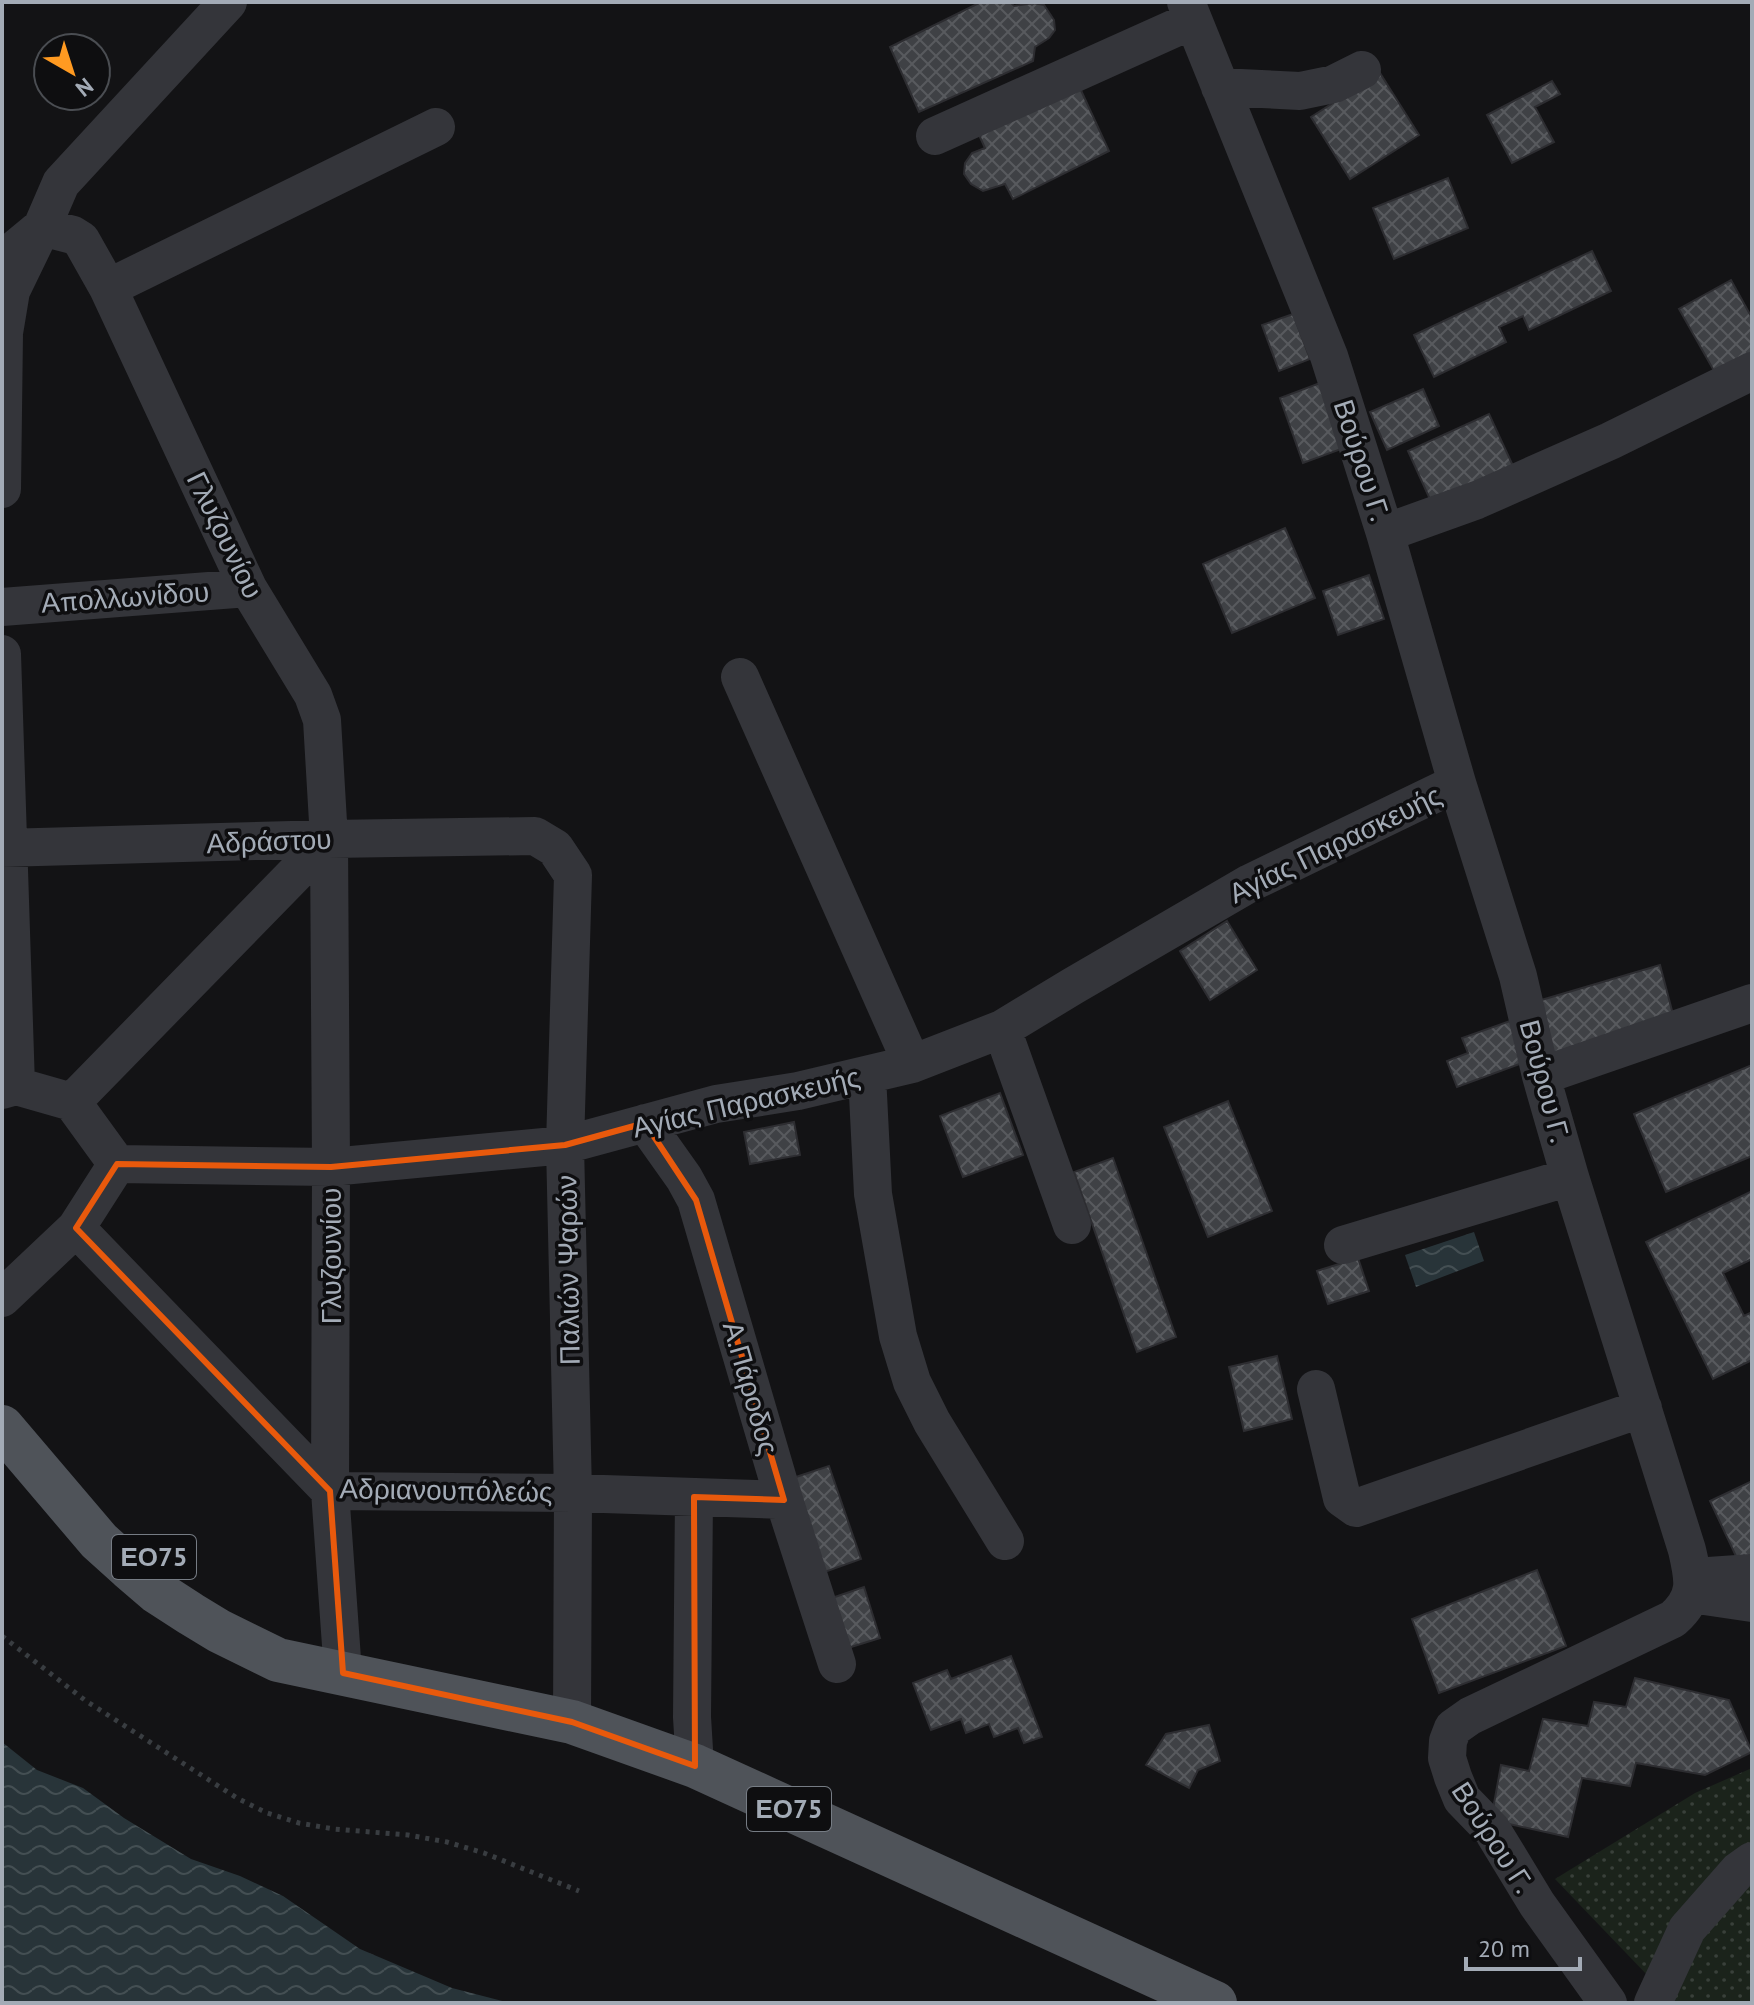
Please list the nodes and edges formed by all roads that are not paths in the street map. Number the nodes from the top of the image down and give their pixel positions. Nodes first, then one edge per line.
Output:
1 (228, 2) edge
2 (1190, 11) edge
3 (1362, 70) dead end
4 (1220, 87) junction
5 (436, 127) dead end
6 (935, 136) dead end
7 (42, 227) junction
8 (2, 260) edge
9 (108, 288) junction
10 (1752, 371) edge
11 (2, 489) edge
12 (1385, 533) junction
13 (248, 588) junction
14 (2, 607) edge
15 (2, 654) edge
16 (740, 677) dead end
17 (1457, 783) junction
18 (535, 836) joint
19 (329, 839) junction
20 (6, 848) edge
21 (1752, 1003) edge
22 (1002, 1029) junction
23 (912, 1064) junction
24 (867, 1075) junction
25 (1541, 1076) junction
26 (9, 1088) edge
27 (72, 1102) junction
28 (645, 1123) junction
29 (565, 1145) junction
30 (117, 1164) junction
31 (331, 1167) junction
32 (1570, 1177) junction
33 (1072, 1225) dead end
34 (76, 1228) junction
35 (1343, 1245) dead end
36 (2, 1298) edge
37 (1316, 1389) dead end
38 (2, 1393) edge
39 (1643, 1408) junction
40 (2, 1427) edge
41 (330, 1491) junction
42 (573, 1493) junction
43 (694, 1497) junction
44 (784, 1500) junction
45 (1005, 1541) dead end
46 (1752, 1573) edge
47 (1692, 1586) junction
48 (1752, 1603) edge
49 (837, 1664) dead end
50 (343, 1673) junction
51 (572, 1722) junction
52 (695, 1766) junction
53 (1752, 1861) edge
54 (1215, 2003) edge
55 (1608, 2003) edge
56 (1653, 2003) edge

1 - 7 street
2 - 4 street, Βούρου Γ.
2 - 6 street
3 - 4 street
4 - 12 street, Βούρου Γ.
5 - 9 street
7 - 8 street
7 - 9 street, Γλυζουνίου
7 - 11 street
9 - 13 street, Γλυζουνίου
10 - 12 street
12 - 17 street, Βούρου Γ.
13 - 14 street, Απολλωνίδου
13 - 19 street, Γλυζουνίου
15 - 20 street
16 - 23 street
17 - 22 street, Αγίας Παρασκευής
17 - 25 street, Βούρου Γ.
18 - 19 street, Αδράστου
18 - 29 street, Παλιών Ψαρών
19 - 20 street, Αδράστου
19 - 27 street
19 - 31 street, Γλυζουνίου
20 - 26 street
21 - 25 street
22 - 23 street, Αγίας Παρασκευής
22 - 33 street
23 - 24 street, Αγίας Παρασκευής
24 - 28 street, Αγίας Παρασκευής
24 - 45 street
25 - 32 street, Βούρου Γ.
26 - 27 street
27 - 30 street
28 - 29 street, Αγίας Παρασκευής
28 - 44 street, Α.Πάροδος
29 - 31 street, Αγίας Παρασκευής
29 - 42 street, Παλιών Ψαρών
30 - 31 street, Αγίας Παρασκευής
30 - 34 street
31 - 41 street, Γλυζουνίου
32 - 35 street
32 - 39 street, Βούρου Γ.
34 - 36 street
34 - 41 street, Αδριανουπόλεώς
37 - 39 street
38 - 50 main road, ΕΟ75
39 - 47 street, Βούρου Γ.
40 - 50 main road, ΕΟ75
41 - 42 street, Αδριανουπόλεώς
41 - 50 street, Γλυζουνίου
42 - 43 street, Αδριανουπόλεώς
42 - 51 street, Παλιών Ψαρών
43 - 44 street, Αδριανουπόλεώς
43 - 52 street
44 - 49 street, Α.Πάροδος
46 - 47 street
47 - 48 street
47 - 55 street, Βούρου Γ.
50 - 51 main road, ΕΟ75
51 - 52 main road, ΕΟ75
52 - 54 main road, ΕΟ75
53 - 56 street

